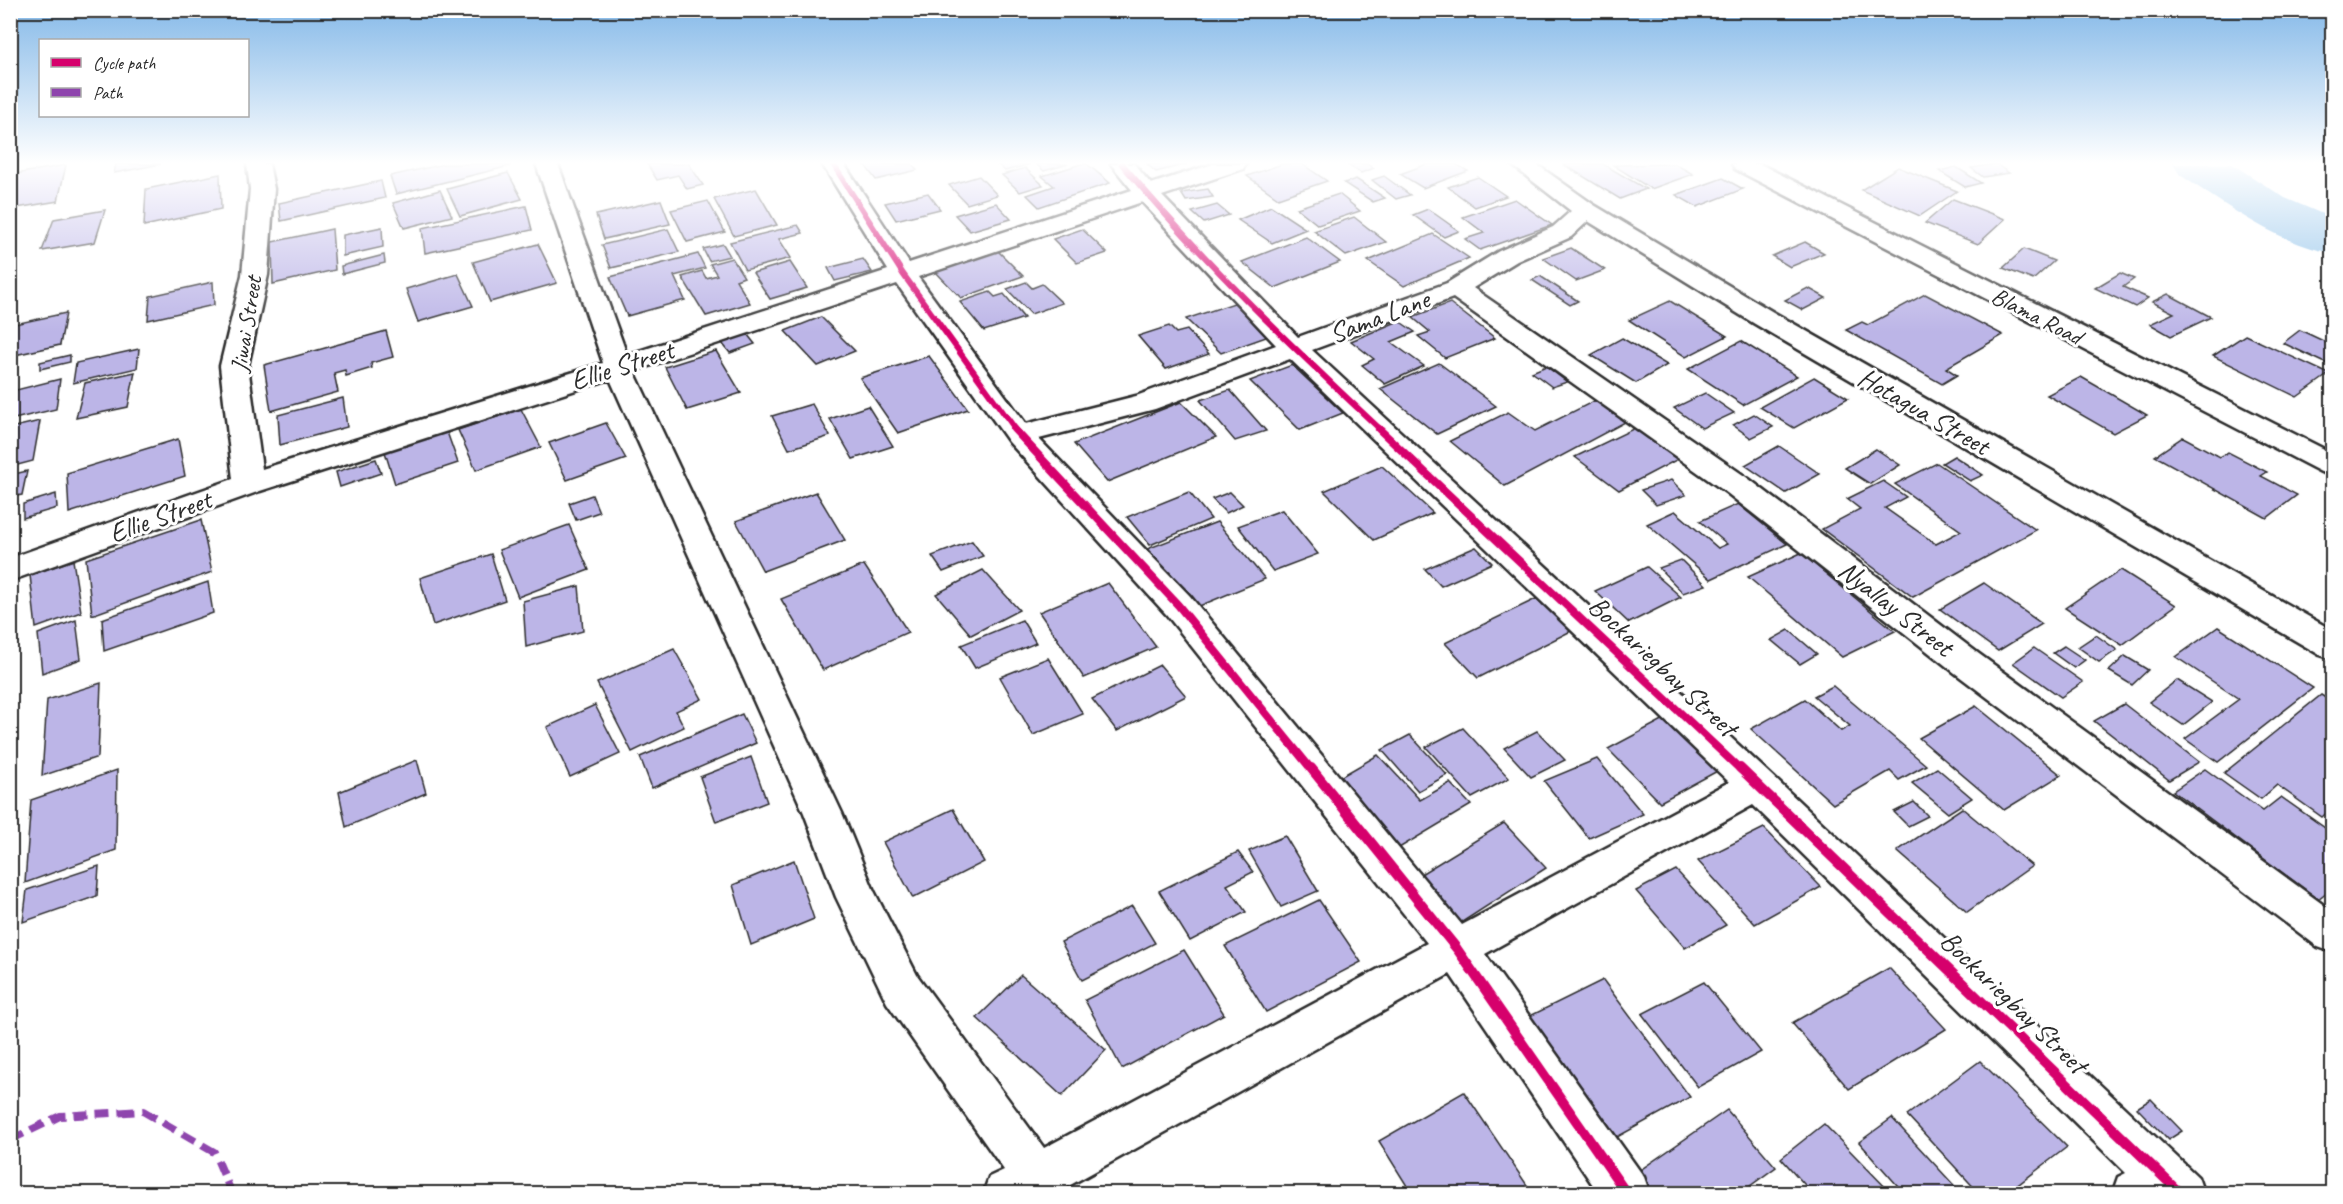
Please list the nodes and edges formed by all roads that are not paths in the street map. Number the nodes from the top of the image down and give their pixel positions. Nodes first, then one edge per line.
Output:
1 (259, 220) edge
2 (567, 220) edge
3 (869, 220) edge
4 (1064, 220) edge
5 (1172, 220) edge
6 (1575, 220) edge
7 (1603, 220) edge
8 (1853, 220) edge
9 (903, 274) junction
10 (1456, 288) junction
11 (1293, 347) junction
12 (618, 367) junction
13 (1019, 435) junction
14 (2332, 465) edge
15 (249, 484) junction
16 (10, 570) edge
17 (2332, 646) edge
18 (1757, 785) junction
19 (2332, 934) edge
20 (1457, 949) junction
21 (1021, 1185) edge
22 (2159, 1188) edge
23 (1627, 1194) edge

1 - 15 street, Jiwai Street
2 - 12 street
3 - 9 street
4 - 9 street, Ellie Street
5 - 11 street, Bockariegbay Street
6 - 10 street, Sama Lane
7 - 17 street, Hotagua Street
8 - 14 street, Blama Road
9 - 12 street, Ellie Street
9 - 13 street
10 - 11 street, Sama Lane
10 - 19 street, Nyallay Street
11 - 13 street, Sama Lane
11 - 18 street, Bockariegbay Street
12 - 15 street, Ellie Street
12 - 21 street
13 - 20 street
15 - 16 street, Ellie Street
18 - 20 street
18 - 22 street, Bockariegbay Street
20 - 21 street
20 - 23 street

